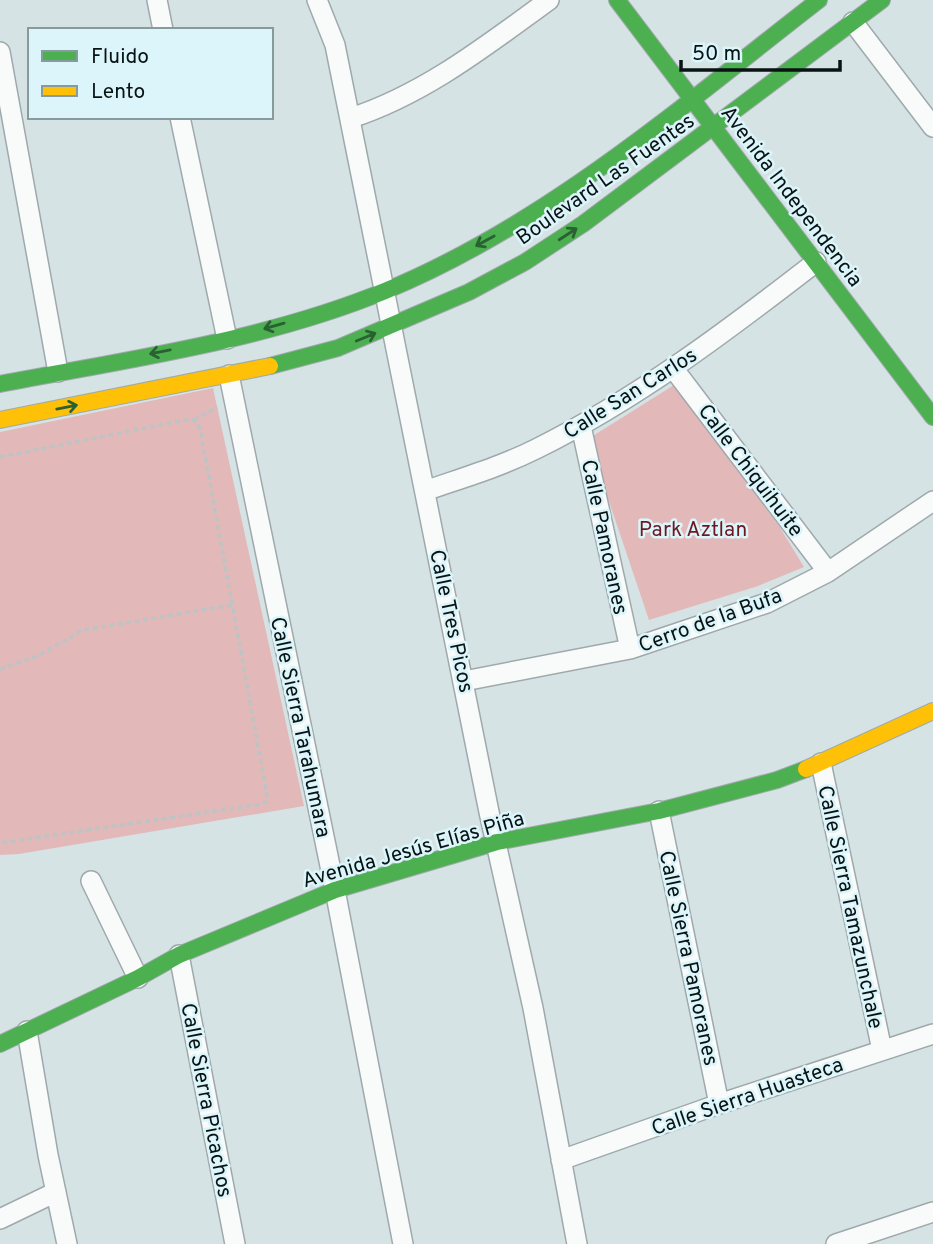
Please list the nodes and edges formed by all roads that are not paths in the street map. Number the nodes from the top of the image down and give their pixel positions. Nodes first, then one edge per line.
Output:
1 (157, 0) edge
2 (317, 0) edge
3 (549, 0) edge
4 (617, 0) edge
5 (819, 0) edge
6 (882, 0) edge
7 (792, 8) edge
8 (853, 22) junction
9 (163, 28) edge
10 (0, 51) edge
11 (692, 100) junction
12 (351, 118) junction
13 (180, 119) edge
14 (713, 127) junction
15 (933, 127) edge
16 (816, 262) junction
17 (385, 291) junction
18 (393, 326) junction
19 (227, 339) junction
20 (673, 368) junction
21 (58, 372) junction
22 (229, 374) junction
23 (0, 384) edge
24 (933, 417) edge
25 (0, 420) edge
26 (581, 426) junction
27 (425, 491) junction
28 (933, 500) edge
29 (828, 572) junction
30 (630, 649) junction
31 (464, 681) junction
32 (933, 711) edge
33 (821, 763) junction
34 (659, 811) junction
35 (497, 842) junction
36 (91, 881) dead end
37 (335, 890) junction
38 (178, 955) junction
39 (138, 978) junction
40 (27, 1031) junction
41 (933, 1034) edge
42 (0, 1044) edge
43 (882, 1050) junction
44 (719, 1104) junction
45 (561, 1160) junction
46 (56, 1192) junction
47 (933, 1212) edge
48 (0, 1219) edge
49 (66, 1244) edge
50 (235, 1244) edge
51 (403, 1244) edge
52 (577, 1244) edge
53 (836, 1244) edge

1 - 9 street
2 - 12 street, Calle Tres Picos
3 - 12 street
4 - 11 main road, Avenida Independencia
5 - 7 main road, Boulevard Las Fuentes
6 - 8 main road, Boulevard Las Fuentes
7 - 11 main road, Boulevard Las Fuentes
8 - 14 main road, Boulevard Las Fuentes
8 - 15 street
10 - 21 street
11 - 14 main road, Avenida Independencia
11 -> 17 main road, Boulevard Las Fuentes
12 - 17 street, Calle Tres Picos
13 - 19 street
14 - 16 main road, Avenida Independencia
18 -> 14 main road, Boulevard Las Fuentes
16 - 20 street, Calle San Carlos
16 - 24 main road, Avenida Independencia
17 - 18 street, Calle Tres Picos
17 -> 19 main road, Boulevard Las Fuentes
22 -> 18 main road, Boulevard Las Fuentes
18 - 27 street, Calle Tres Picos
19 -> 21 main road, Boulevard Las Fuentes
20 - 26 street, Calle San Carlos
20 - 29 street, Calle Chiquihuite
21 - 23 main road, Boulevard Las Fuentes
25 -> 22 main road, Boulevard Las Fuentes
22 - 37 street, Calle Sierra Tarahumara
26 - 27 street, Calle San Carlos
26 - 30 street, Calle Pamoranes
27 - 31 street, Calle Tres Picos
28 - 29 street, Cerro de la Bufa
29 - 30 street, Cerro de la Bufa
30 - 31 street, Cerro de la Bufa
31 - 35 street, Calle Tres Picos
32 - 33 main road, Avenida Jesús Elías Piña
33 - 34 main road, Avenida Jesús Elías Piña
33 - 43 street, Calle Sierra Tamazunchale
34 - 35 main road, Avenida Jesús Elías Piña
34 - 44 street, Calle Sierra Pamoranes
35 - 37 main road, Avenida Jesús Elías Piña
35 - 45 street, Calle Tres Picos
36 - 39 street
37 - 38 main road, Avenida Jesús Elías Piña
37 - 51 street, Calle Sierra Tarahumara
38 - 39 main road, Avenida Jesús Elías Piña
38 - 50 street, Calle Sierra Picachos
39 - 40 main road, Avenida Jesús Elías Piña
40 - 42 main road, Avenida Jesús Elías Piña
40 - 46 street
41 - 43 street, Calle Sierra Huasteca
43 - 44 street, Calle Sierra Huasteca
44 - 45 street, Calle Sierra Huasteca
45 - 52 street, Calle Tres Picos
46 - 48 street
46 - 49 street
47 - 53 street

